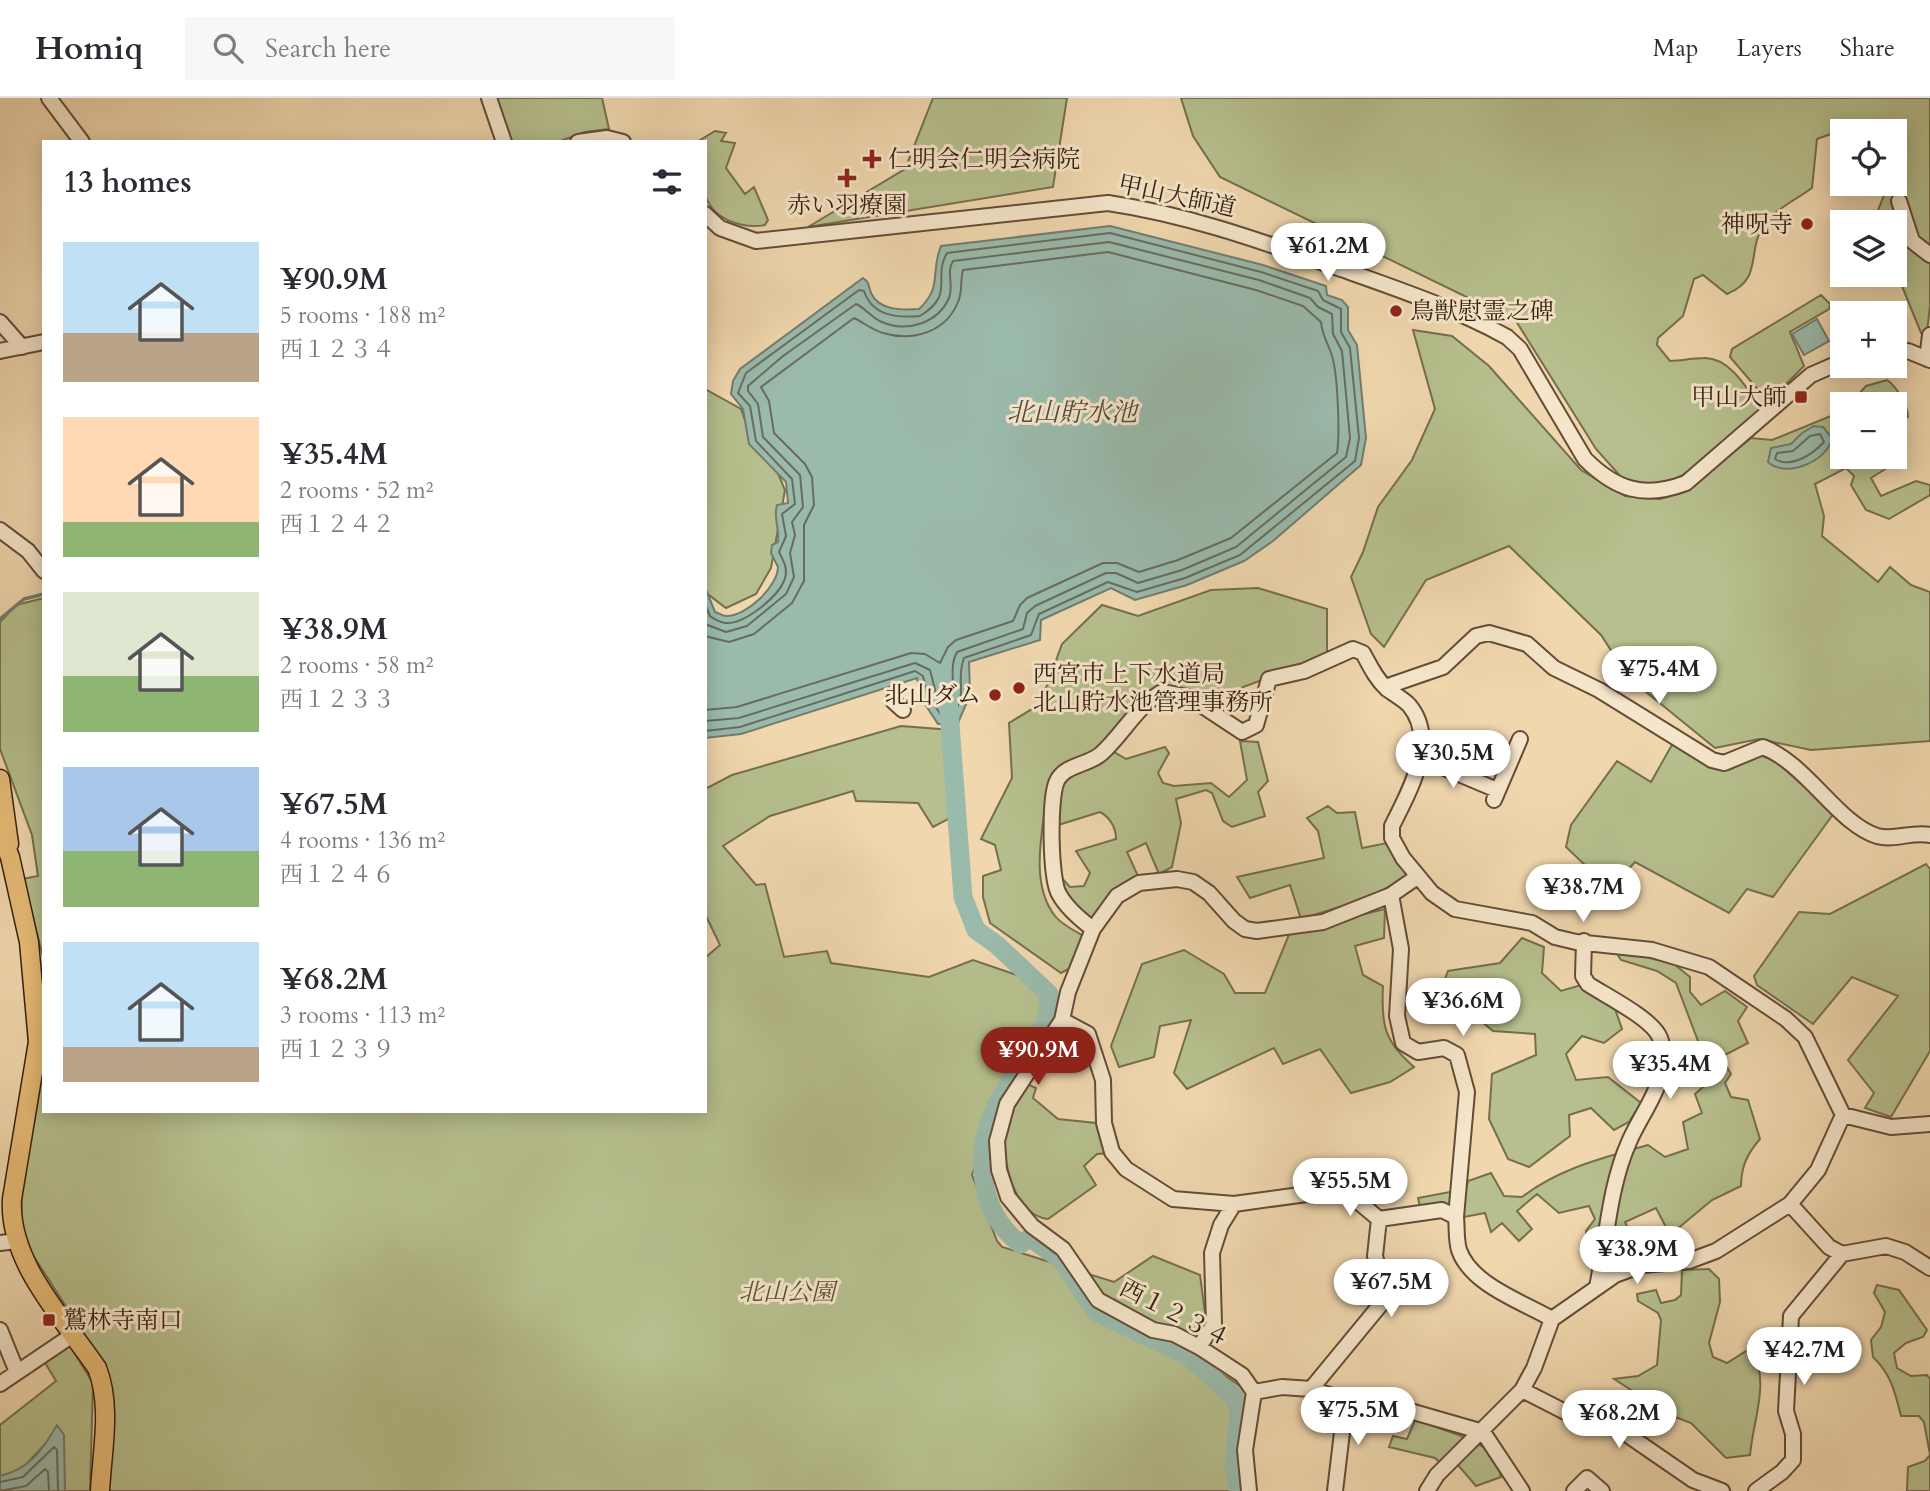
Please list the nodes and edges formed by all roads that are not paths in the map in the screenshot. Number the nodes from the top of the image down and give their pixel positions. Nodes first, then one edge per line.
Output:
1 (49, 98) edge
2 (489, 98) edge
3 (80, 140) edge
4 (503, 140) edge
5 (592, 140) edge
6 (615, 140) edge
7 (1899, 201) dead end
8 (707, 216) edge
9 (1930, 255) edge
10 (0, 322) edge
11 (1930, 335) edge
12 (22, 346) junction
13 (42, 346) edge
14 (0, 351) edge
15 (1907, 351) edge
16 (1928, 359) edge
17 (1830, 367) edge
18 (0, 530) edge
19 (42, 569) edge
20 (1385, 687) junction
21 (1520, 738) dead end
22 (1421, 758) junction
23 (0, 779) edge
24 (1930, 835) edge
25 (3, 836) edge
26 (1417, 877) junction
27 (1391, 895) junction
28 (1093, 929) junction
29 (1584, 942) junction
30 (1062, 1020) junction
31 (1843, 1115) junction
32 (1930, 1124) edge
33 (1234, 1204) junction
34 (1790, 1204) junction
35 (1456, 1217) junction
36 (1379, 1219) junction
37 (8, 1242) edge
38 (1842, 1254) junction
39 (1930, 1268) edge
40 (1597, 1287) junction
41 (1552, 1319) junction
42 (0, 1330) edge
43 (74, 1334) junction
44 (1199, 1347) junction
45 (17, 1372) junction
46 (0, 1384) edge
47 (1311, 1389) junction
48 (1522, 1390) junction
49 (1254, 1392) junction
50 (1346, 1399) junction
51 (1483, 1432) junction
52 (100, 1491) edge
53 (1249, 1491) edge
54 (1335, 1491) edge
55 (1427, 1491) edge
56 (1522, 1491) edge
57 (1574, 1491) edge
58 (1602, 1491) edge
59 (1722, 1491) edge
60 (1756, 1491) edge

1 - 3 street
2 - 4 street
5 - 6 street
7 - 9 street
8 - 17 street, 甲山大師道
10 - 12 street
11 - 16 street
12 - 13 street
12 - 14 street
15 - 16 street
18 - 19 street
20 - 22 street
20 - 24 street
20 - 28 street
21 - 22 street
22 - 26 street
23 - 25 main road
25 - 37 main road
26 - 27 street, 西１２３４
26 - 29 street
27 - 28 street, 西１２３４
27 - 35 street
28 - 30 street, 西１２３４
29 - 31 street
29 - 40 street
30 - 33 street
30 - 44 street, 西１２３４
31 - 32 street
31 - 34 street
33 - 36 street
33 - 44 street
34 - 38 street
34 - 40 street
35 - 36 street
35 - 41 street
36 - 47 street
37 - 43 main road
38 - 39 street
38 - 60 street
40 - 41 street
41 - 48 street
42 - 45 street
43 - 45 street
43 - 52 main road
44 - 49 street, 西１２３４
45 - 46 street
47 - 49 street
47 - 50 street
48 - 51 street
48 - 59 street
49 - 53 street
50 - 51 street
50 - 54 street
51 - 55 street
51 - 56 street
57 - 58 street

